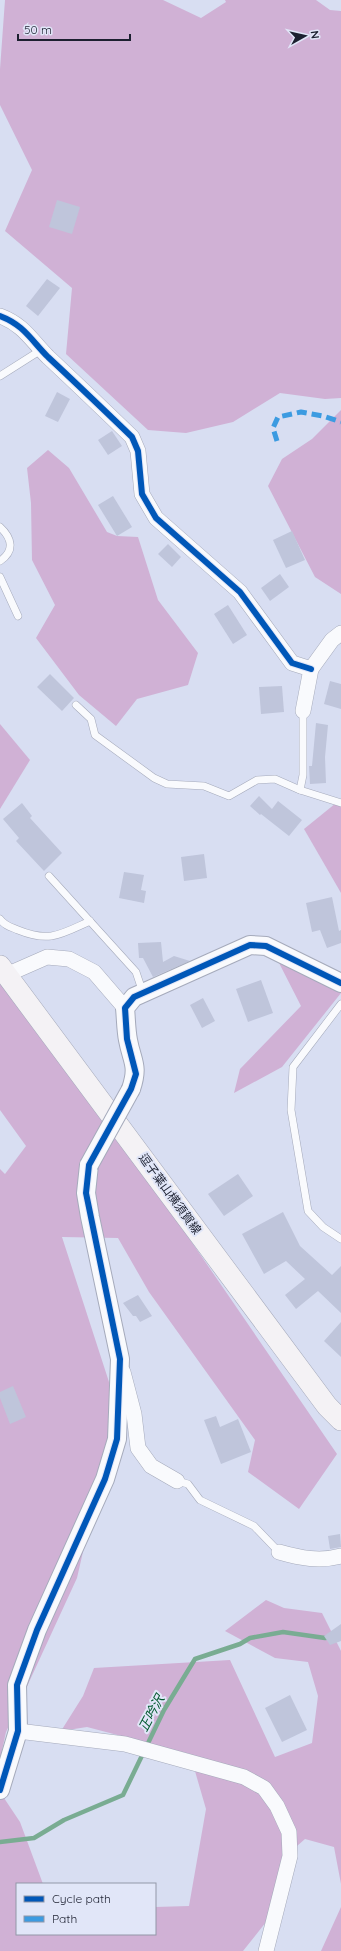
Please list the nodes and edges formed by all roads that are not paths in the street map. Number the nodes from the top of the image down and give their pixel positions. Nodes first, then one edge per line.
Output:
1 (0, 316) edge
2 (41, 350) junction
3 (0, 376) edge
4 (0, 527) edge
5 (0, 561) edge
6 (0, 577) edge
7 (18, 616) dead end
8 (341, 633) edge
9 (311, 669) junction
10 (76, 705) dead end
11 (302, 711) joint
12 (300, 790) junction
13 (341, 803) edge
14 (49, 876) dead end
15 (0, 919) edge
16 (90, 921) junction
17 (3, 970) edge
18 (341, 983) edge
19 (143, 993) junction
20 (341, 1004) edge
21 (125, 1008) junction
22 (341, 1239) edge
23 (120, 1359) junction
24 (341, 1420) edge
25 (177, 1480) joint
26 (279, 1552) joint
27 (341, 1556) edge
28 (18, 1731) junction
29 (0, 1790) edge
30 (266, 1951) edge

1 - 2 street
2 - 3 lane
2 - 9 street
4 - 5 lane
6 - 7 lane
8 - 9 street
9 - 11 street
10 - 12 lane
11 - 12 lane
12 - 13 lane
14 - 16 lane
15 - 16 lane
16 - 19 lane
17 - 21 street
17 - 24 main road, 逗子葉山横須賀線
18 - 19 street
19 - 21 street
20 - 22 lane
21 - 23 street, bridge
23 - 25 street
23 - 28 street
25 - 26 lane
26 - 27 street
28 - 29 street
28 - 30 street

